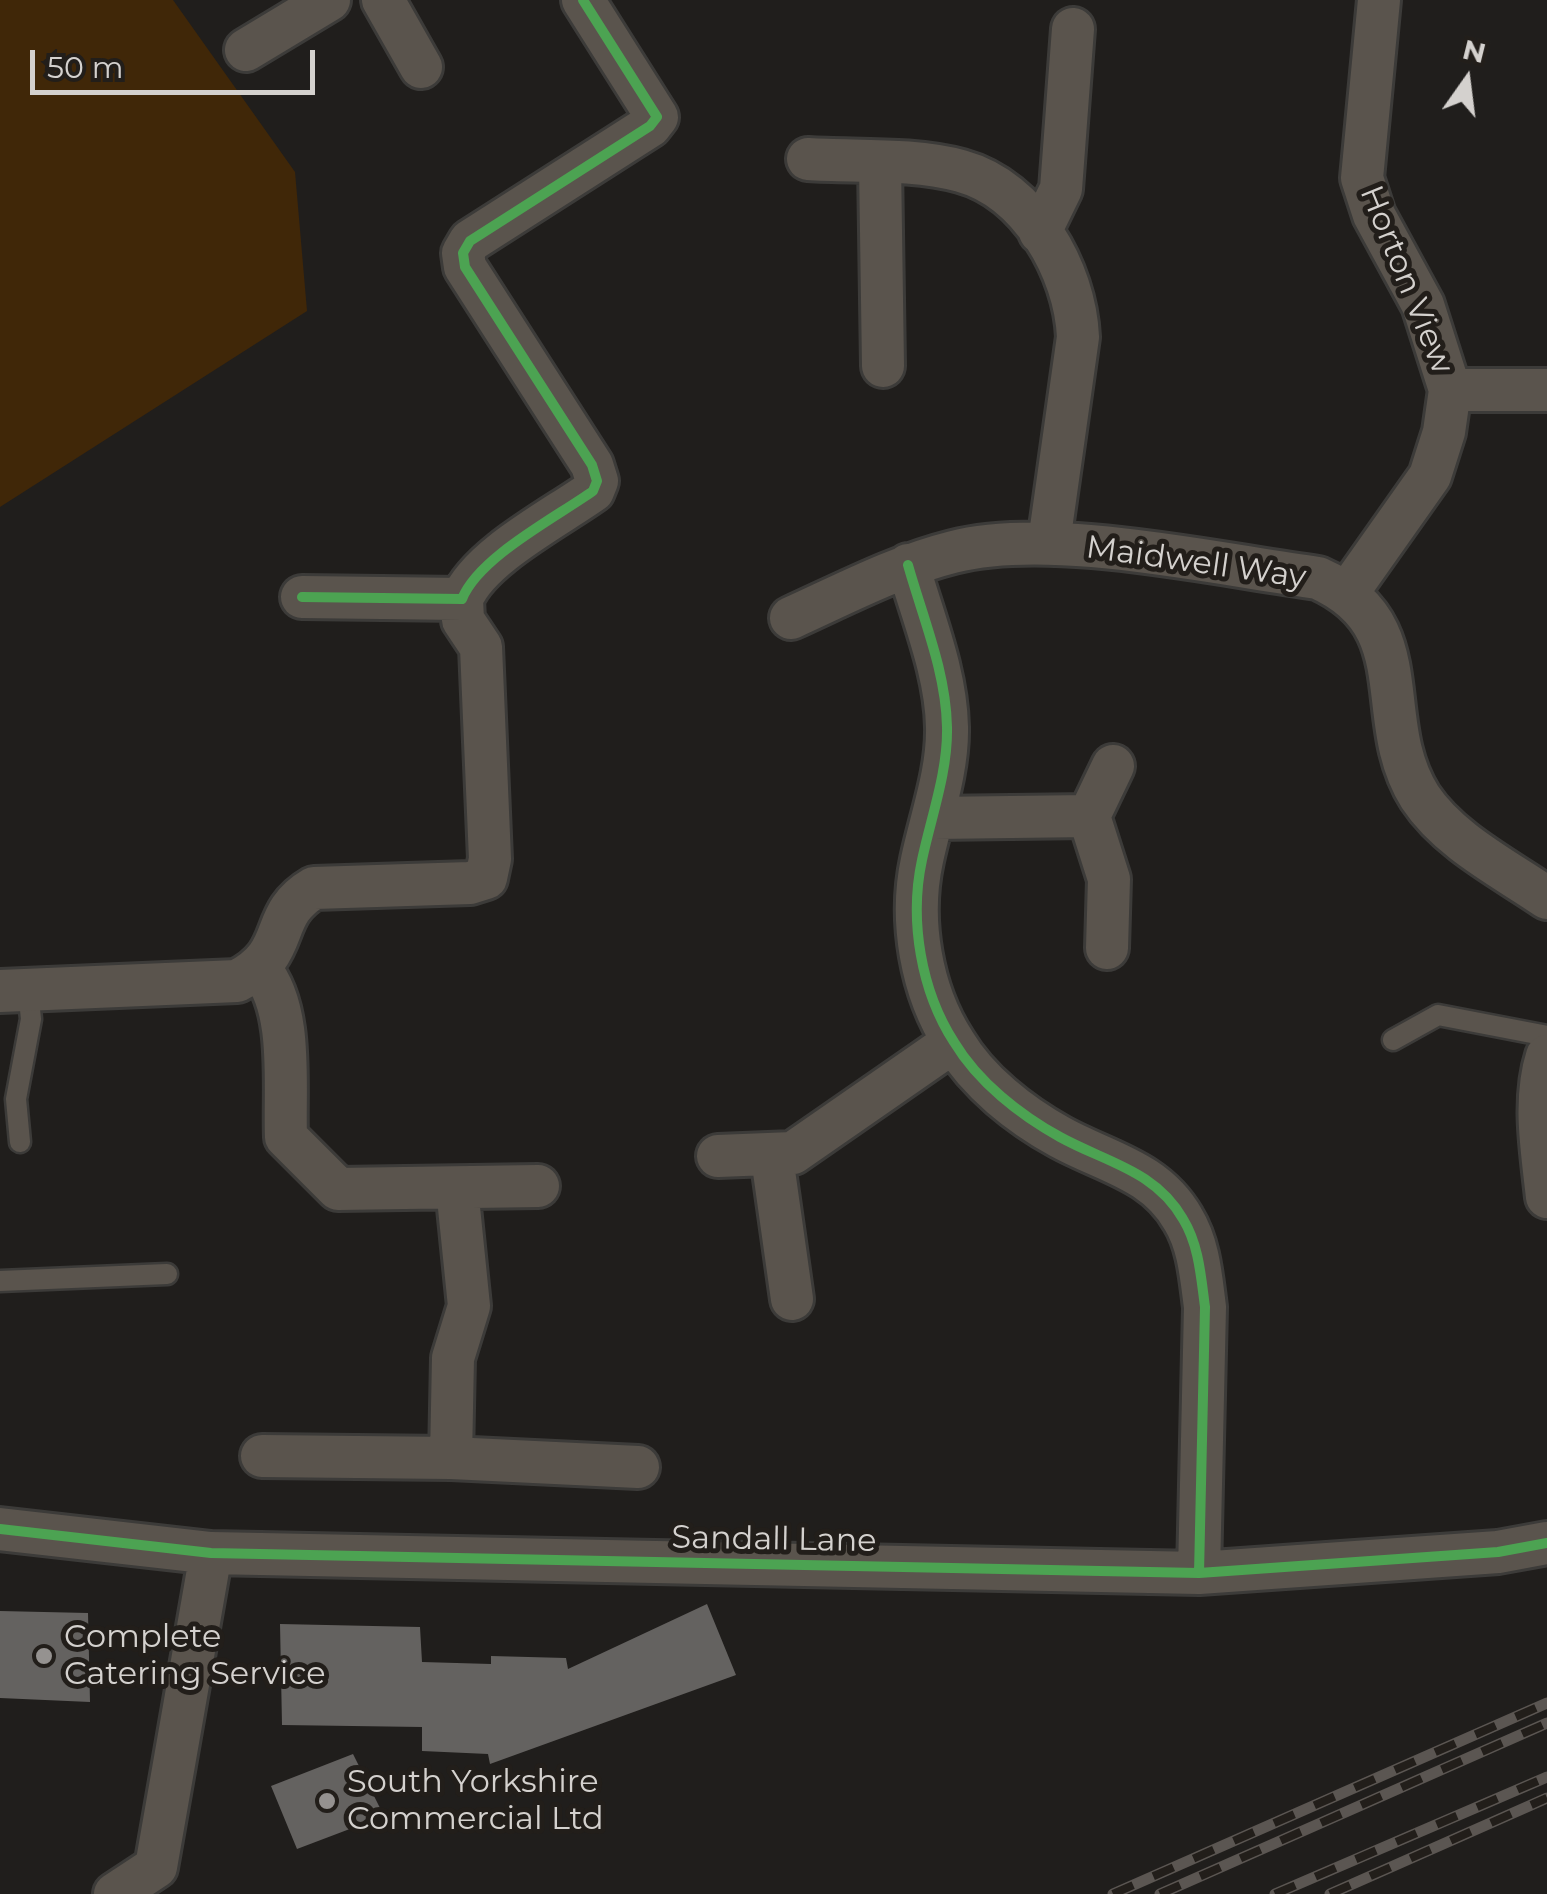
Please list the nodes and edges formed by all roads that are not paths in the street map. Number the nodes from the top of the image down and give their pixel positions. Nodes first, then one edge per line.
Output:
1 (328, 0) edge
2 (383, 0) edge
3 (583, 0) edge
4 (1379, 0) edge
5 (1073, 29) dead end
6 (246, 50) dead end
7 (421, 68) dead end
8 (808, 159) dead end
9 (880, 164) junction
10 (1040, 232) junction
11 (883, 366) dead end
12 (1450, 390) junction
13 (1547, 390) edge
14 (1049, 542) junction
15 (908, 566) junction
16 (1348, 592) junction
17 (302, 598) dead end
18 (462, 599) junction
19 (791, 618) dead end
20 (1113, 766) dead end
21 (1089, 816) junction
22 (934, 818) junction
23 (1547, 898) edge
24 (1107, 948) dead end
25 (260, 969) junction
26 (14, 990) edge
27 (1547, 1036) edge
28 (1392, 1040) dead end
29 (953, 1042) junction
30 (1547, 1056) edge
31 (20, 1142) dead end
32 (718, 1156) dead end
33 (772, 1157) junction
34 (538, 1186) dead end
35 (457, 1188) junction
36 (1547, 1196) edge
37 (167, 1274) dead end
38 (0, 1281) edge
39 (792, 1300) dead end
40 (262, 1456) dead end
41 (451, 1458) junction
42 (638, 1467) dead end
43 (0, 1530) edge
44 (1547, 1543) edge
45 (211, 1553) junction
46 (1198, 1573) junction
47 (115, 1894) edge

1 - 6 street
2 - 7 street
3 - 18 street
4 - 12 street, Horton View
5 - 10 street
8 - 9 street
9 - 10 street
9 - 11 street
10 - 14 street
12 - 13 street
12 - 16 street, Horton View
14 - 15 street, Maidwell Way
14 - 16 street, Maidwell Way
15 - 19 street, Maidwell Way
15 - 22 street
16 - 23 street, Maidwell Way
17 - 18 street
18 - 25 street
20 - 21 street
21 - 22 street
21 - 24 street
22 - 29 street
25 - 26 street
25 - 35 street
26 - 31 lane
27 - 28 lane
29 - 33 street
29 - 46 street
30 - 36 street
32 - 33 street
33 - 39 street
34 - 35 street
35 - 41 street
37 - 38 lane
40 - 41 street
41 - 42 street
43 - 45 street, Sandall Lane
44 - 46 street, Sandall Lane
45 - 46 street, Sandall Lane
45 - 47 street

